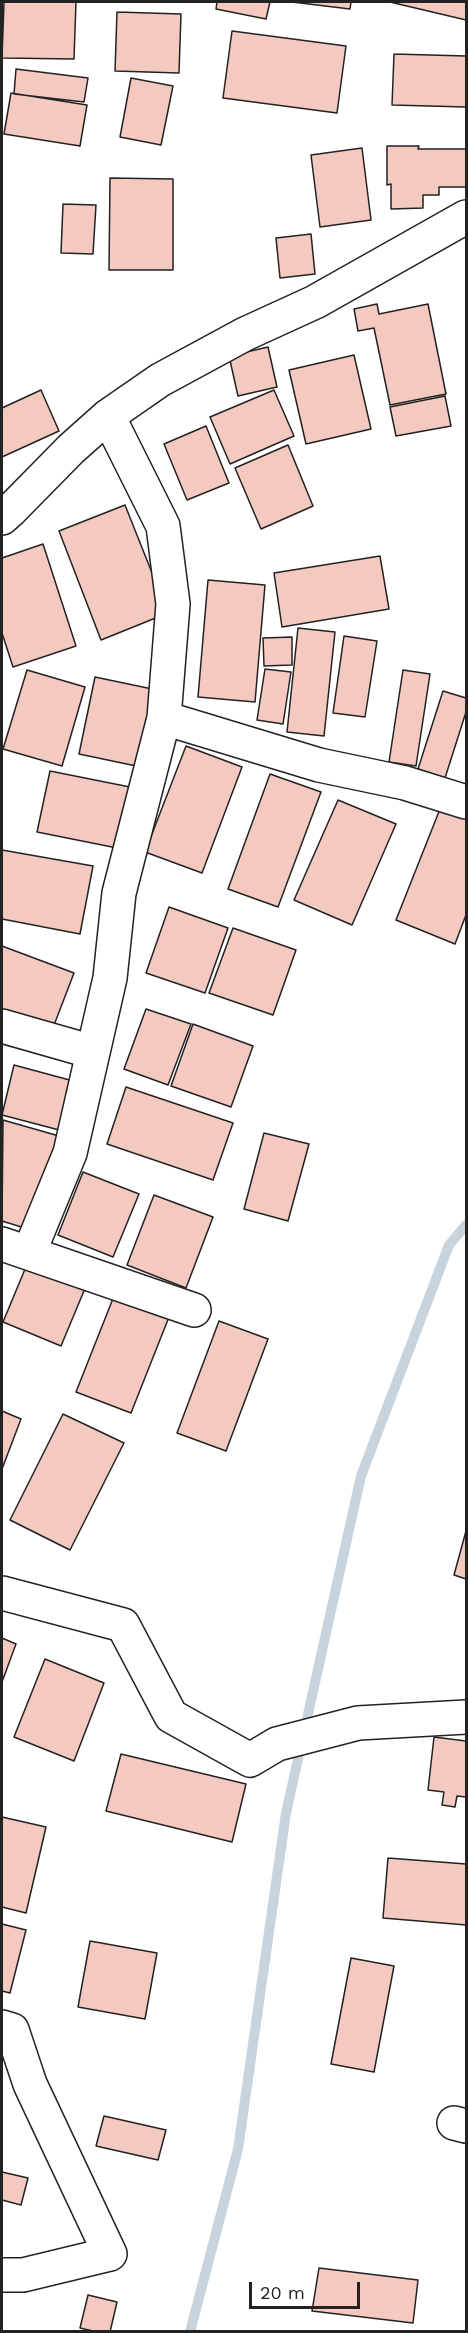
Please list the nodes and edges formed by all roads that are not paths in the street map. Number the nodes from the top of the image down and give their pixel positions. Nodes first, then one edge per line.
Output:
1 (466, 217) edge
2 (108, 416) junction
3 (2, 518) edge
4 (164, 718) junction
5 (466, 802) edge
6 (2, 1026) edge
7 (93, 1052) junction
8 (15, 1249) edge
9 (194, 1310) dead end
10 (2, 1593) edge
11 (466, 1717) edge
12 (2, 2027) edge
13 (2, 2276) edge

1 - 2 street
2 - 3 street
2 - 4 street
4 - 5 street
4 - 7 street
6 - 7 street
7 - 8 street
8 - 9 street
10 - 11 street
12 - 13 street

